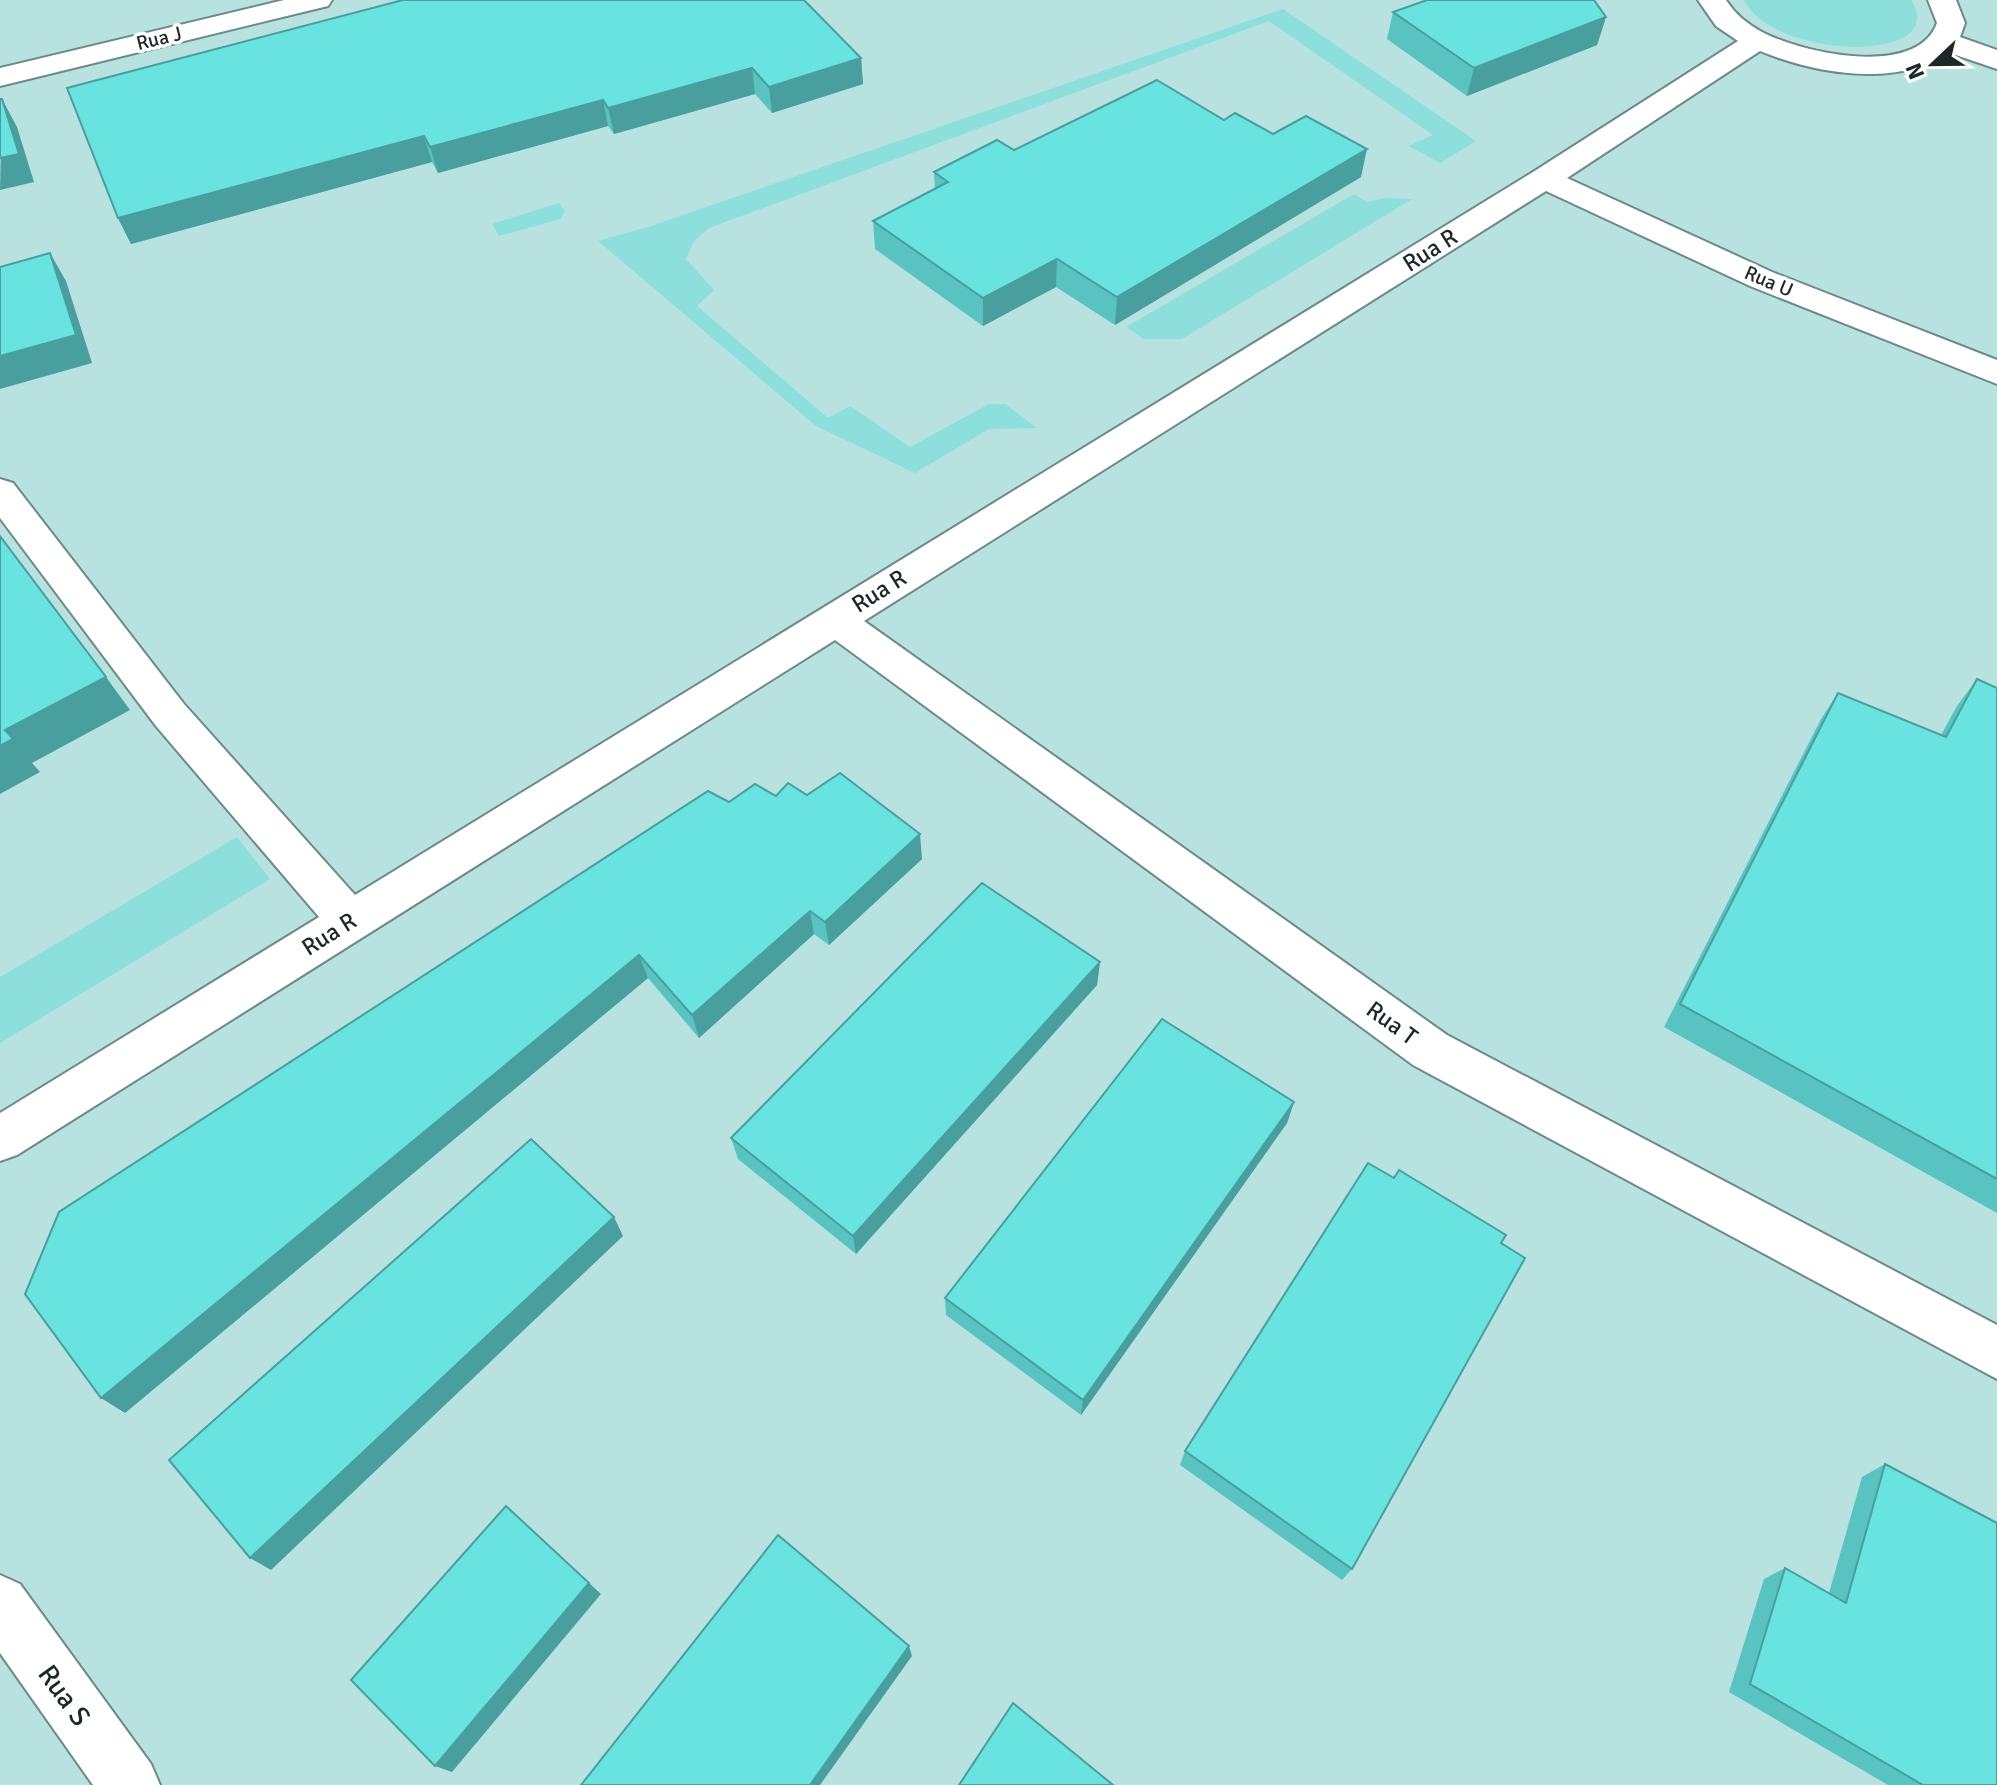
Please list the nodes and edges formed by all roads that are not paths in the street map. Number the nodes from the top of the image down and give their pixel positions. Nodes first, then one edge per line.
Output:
1 (318, 0) edge
2 (1712, 0) edge
3 (1942, 0) edge
4 (1757, 41) junction
5 (1944, 41) junction
6 (1997, 60) edge
7 (0, 77) edge
8 (1544, 179) junction
9 (1997, 373) edge
10 (0, 492) edge
11 (834, 619) junction
12 (350, 921) junction
13 (0, 1139) edge
14 (1997, 1353) edge
15 (0, 1604) edge
16 (130, 1785) edge

1 - 7 street, Rua J
2 - 4 street
3 - 5 street
4 - 5 street
4 - 8 street, Rua R
5 - 6 street
8 - 9 street, Rua U
8 - 11 street, Rua R
10 - 12 street
11 - 12 street, Rua R
11 - 14 street, Rua T
12 - 13 street, Rua R
15 - 16 street, Rua S

